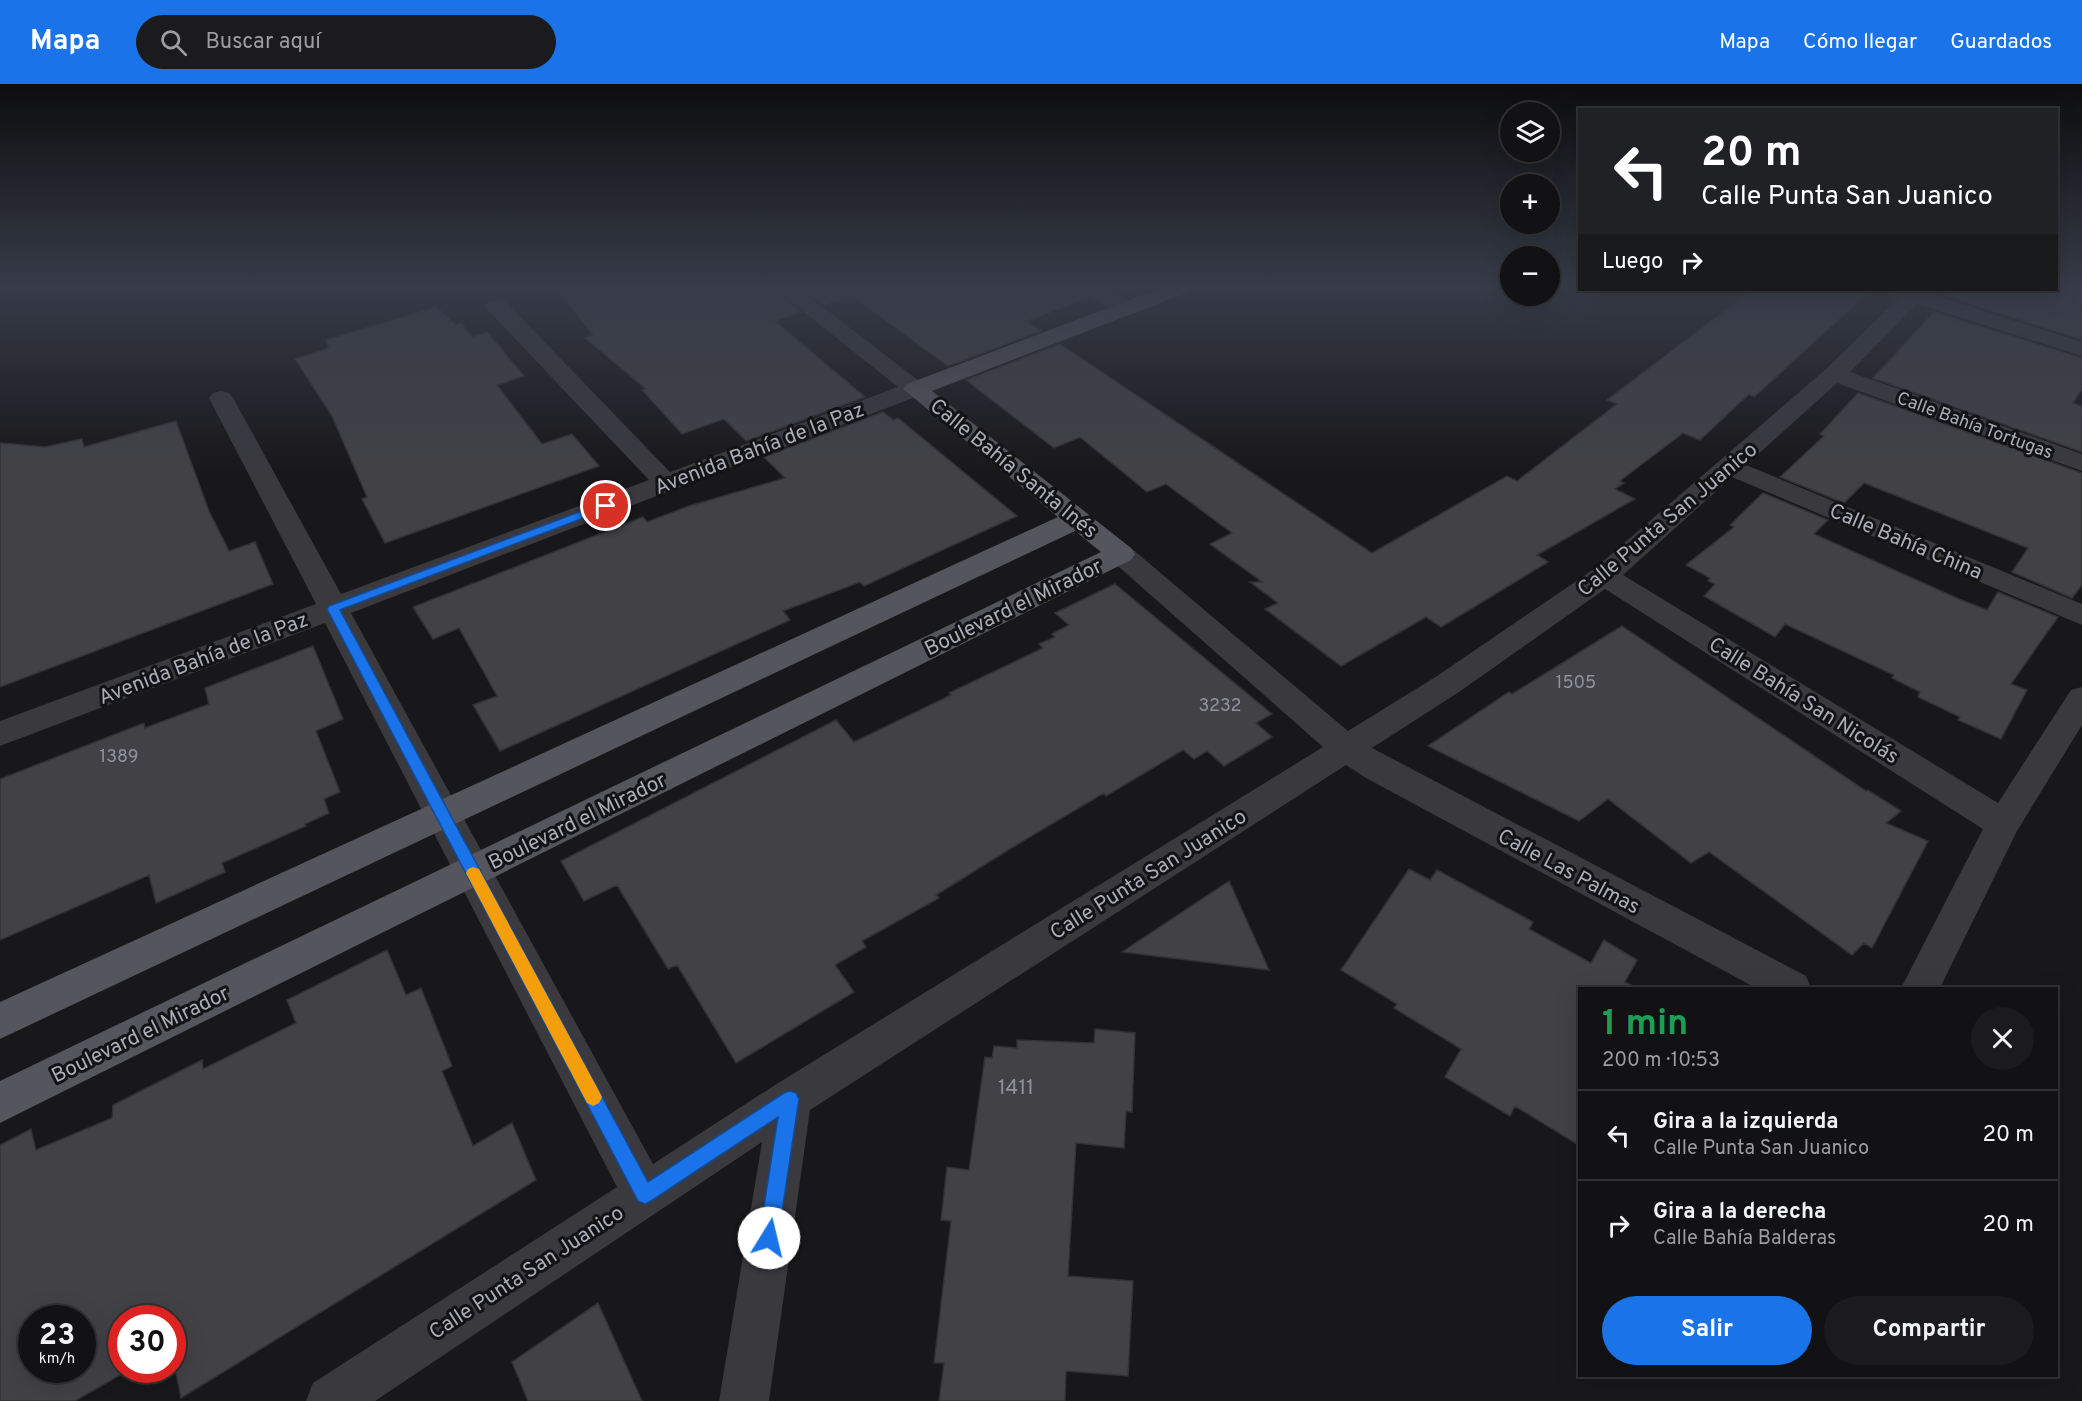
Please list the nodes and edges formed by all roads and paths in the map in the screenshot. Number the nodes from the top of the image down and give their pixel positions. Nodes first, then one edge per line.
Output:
1 (538, 349) edge
2 (864, 349) edge
3 (1019, 349) edge
4 (1856, 349) edge
5 (1834, 374) junction
6 (915, 389) junction
7 (221, 398) dead end
8 (2082, 463) edge
9 (1731, 467) junction
10 (666, 483) junction
11 (1079, 518) junction
12 (1121, 554) junction
13 (1604, 576) junction
14 (333, 609) junction
15 (2082, 615) edge
16 (2082, 698) edge
17 (0, 735) edge
18 (1347, 749) junction
19 (442, 815) junction
20 (2003, 824) junction
21 (473, 872) junction
22 (1790, 987) edge
23 (1921, 987) edge
24 (0, 1021) edge
25 (790, 1099) junction
26 (0, 1103) edge
27 (645, 1194) junction
28 (331, 1401) edge
29 (744, 1401) edge

1 - 10 street
2 - 6 street, Calle Bahía Santa Inés
3 - 6 main road, Avenida Bahía de la Paz
4 - 5 street, Calle Punta San Juanico
5 - 8 street, Calle Bahía Tortugas
5 - 9 street, Calle Punta San Juanico
6 - 10 street, Avenida Bahía de la Paz
6 - 11 main road, Calle Bahía Santa Inés
7 - 14 street
9 - 13 street, Calle Punta San Juanico
9 - 15 street, Calle Bahía China
10 - 14 street, Avenida Bahía de la Paz
11 - 12 main road, Calle Bahía Santa Inés
11 - 19 main road
12 - 18 street, Calle Bahía Santa Inés
12 - 21 main road, Boulevard el Mirador
13 - 18 street, Calle Punta San Juanico
13 - 20 street, Calle Bahía San Nicolás
14 - 17 street, Avenida Bahía de la Paz
14 - 19 street
16 - 20 street
18 - 22 street, Calle Las Palmas
18 - 25 street, Calle Punta San Juanico
19 - 21 street
19 - 24 main road
20 - 23 street
21 - 26 main road, Boulevard el Mirador
21 - 27 street
25 - 27 street, Calle Punta San Juanico
25 - 29 street
27 - 28 street, Calle Punta San Juanico

